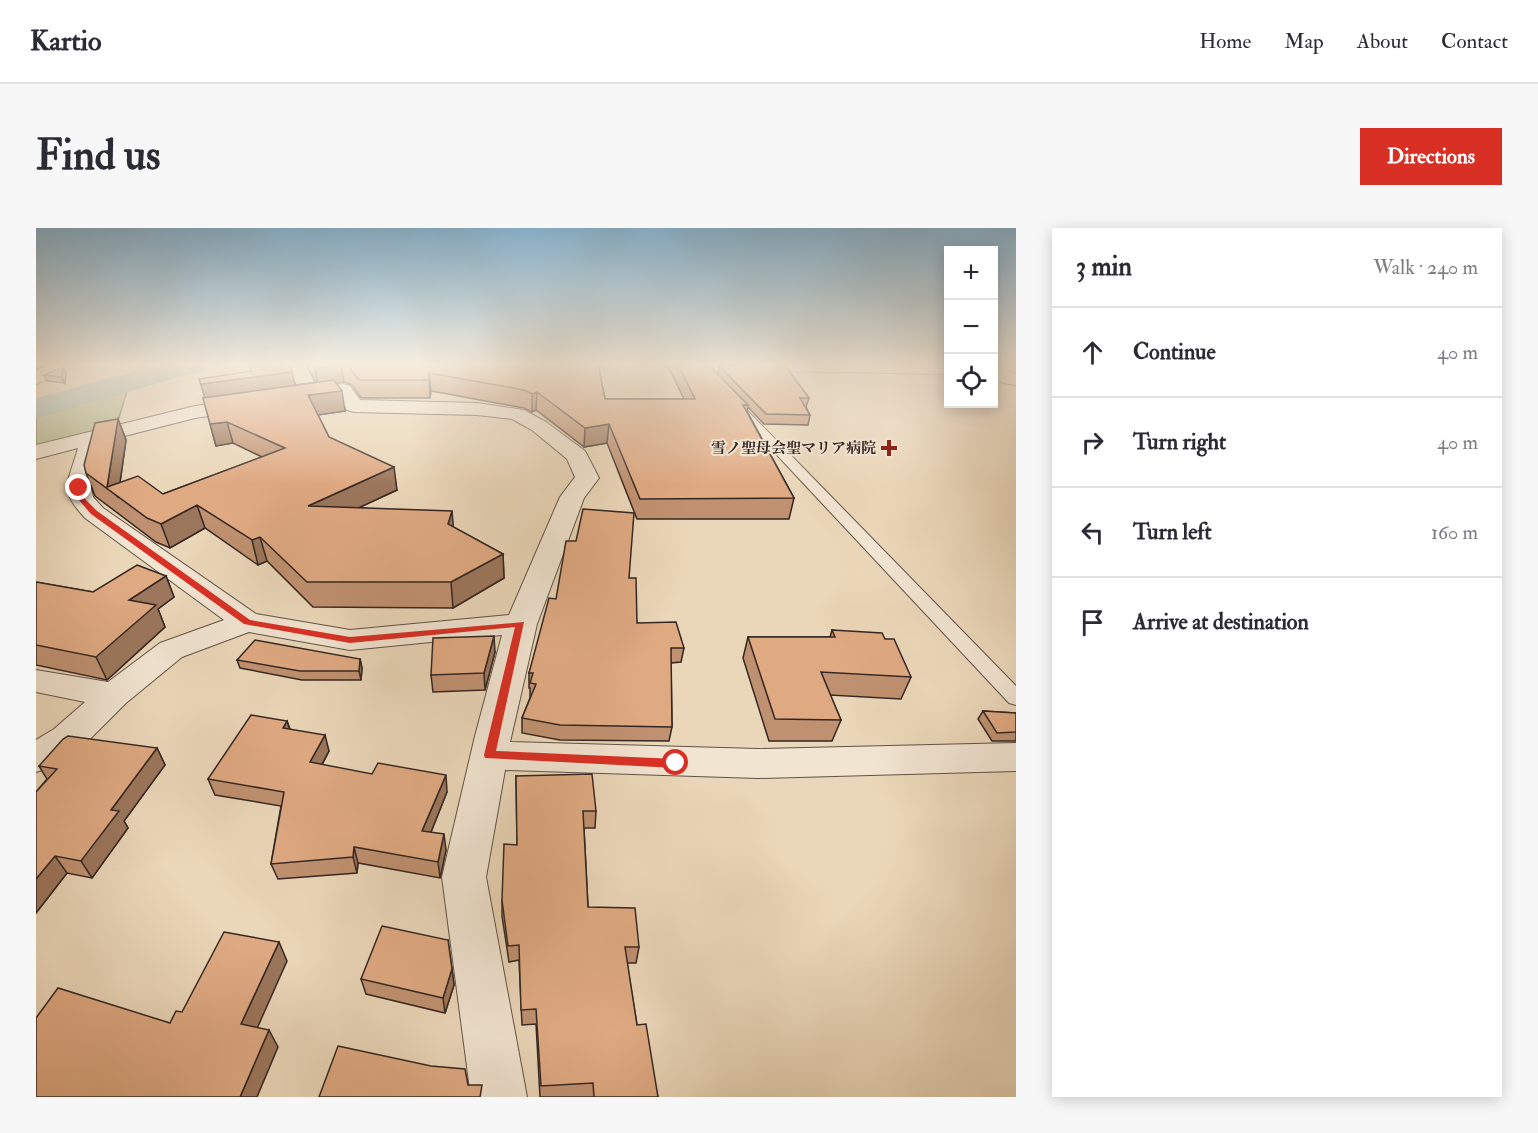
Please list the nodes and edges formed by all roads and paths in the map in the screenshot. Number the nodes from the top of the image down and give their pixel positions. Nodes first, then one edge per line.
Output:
1 (246, 405) edge
2 (353, 405) edge
3 (738, 405) edge
4 (91, 438) junction
5 (36, 452) edge
6 (247, 622) junction
7 (520, 624) junction
8 (36, 681) edge
9 (114, 695) junction
10 (1016, 698) edge
11 (489, 755) junction
12 (1016, 757) edge
13 (36, 758) edge
14 (498, 1097) edge

1 - 4 street
2 - 7 street
3 - 10 lane
4 - 5 street
4 - 6 street
6 - 7 street
6 - 9 street
7 - 11 street
8 - 9 street
9 - 13 street
11 - 12 street
11 - 14 street

